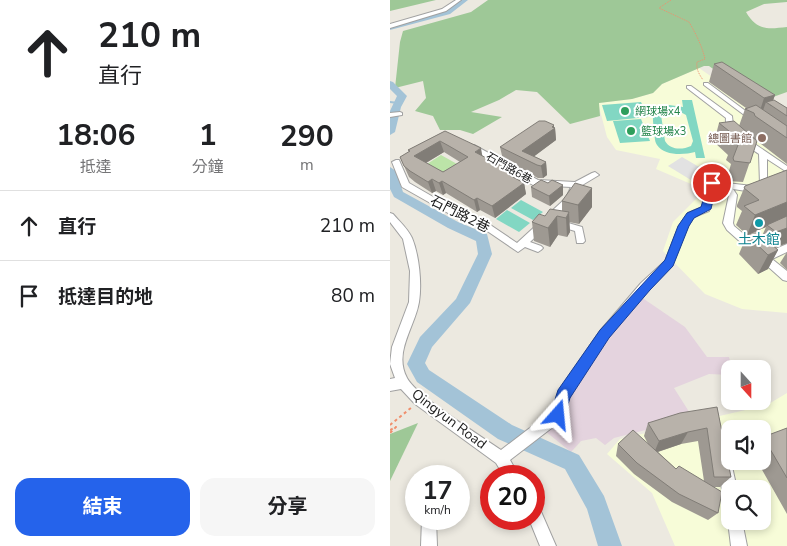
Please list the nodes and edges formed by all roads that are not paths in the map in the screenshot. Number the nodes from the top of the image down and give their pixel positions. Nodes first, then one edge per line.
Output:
1 (458, 0) edge
2 (390, 26) edge
3 (706, 84) road end
4 (688, 87) dead end
5 (400, 114) dead end
6 (390, 115) edge
7 (754, 123) edge
8 (462, 143) edge
9 (763, 153) junction
10 (407, 158) edge
11 (393, 164) edge
12 (787, 170) edge
13 (595, 175) dead end
14 (774, 175) edge
15 (576, 185) junction
16 (727, 186) junction
17 (390, 216) edge
18 (547, 220) junction
19 (580, 241) dead end
20 (523, 243) junction
21 (538, 248) dead end
22 (787, 248) edge
23 (765, 258) junction
24 (787, 277) edge
25 (403, 383) junction
26 (390, 385) edge
27 (505, 455) junction
28 (508, 465) edge
29 (429, 530) edge
30 (541, 530) edge
31 (736, 530) edge
32 (429, 546) edge
33 (548, 546) edge
34 (739, 546) edge

1 - 2 street
3 - 7 street
4 - 9 street
5 - 6 street
8 - 15 street, 石門路6巷
9 - 12 street
9 - 16 street
10 - 11 street
11 - 20 street, 石門路2巷
12 - 14 street
13 - 15 street
15 - 18 street
16 - 23 street
16 - 27 street
17 - 25 street, Qingyun Road
18 - 19 street
18 - 20 street
20 - 21 street
22 - 23 street
23 - 24 street
25 - 26 street
25 - 27 street, Qingyun Road
27 - 28 street, Qingyun Road
29 - 32 street
30 - 33 street
31 - 34 street

